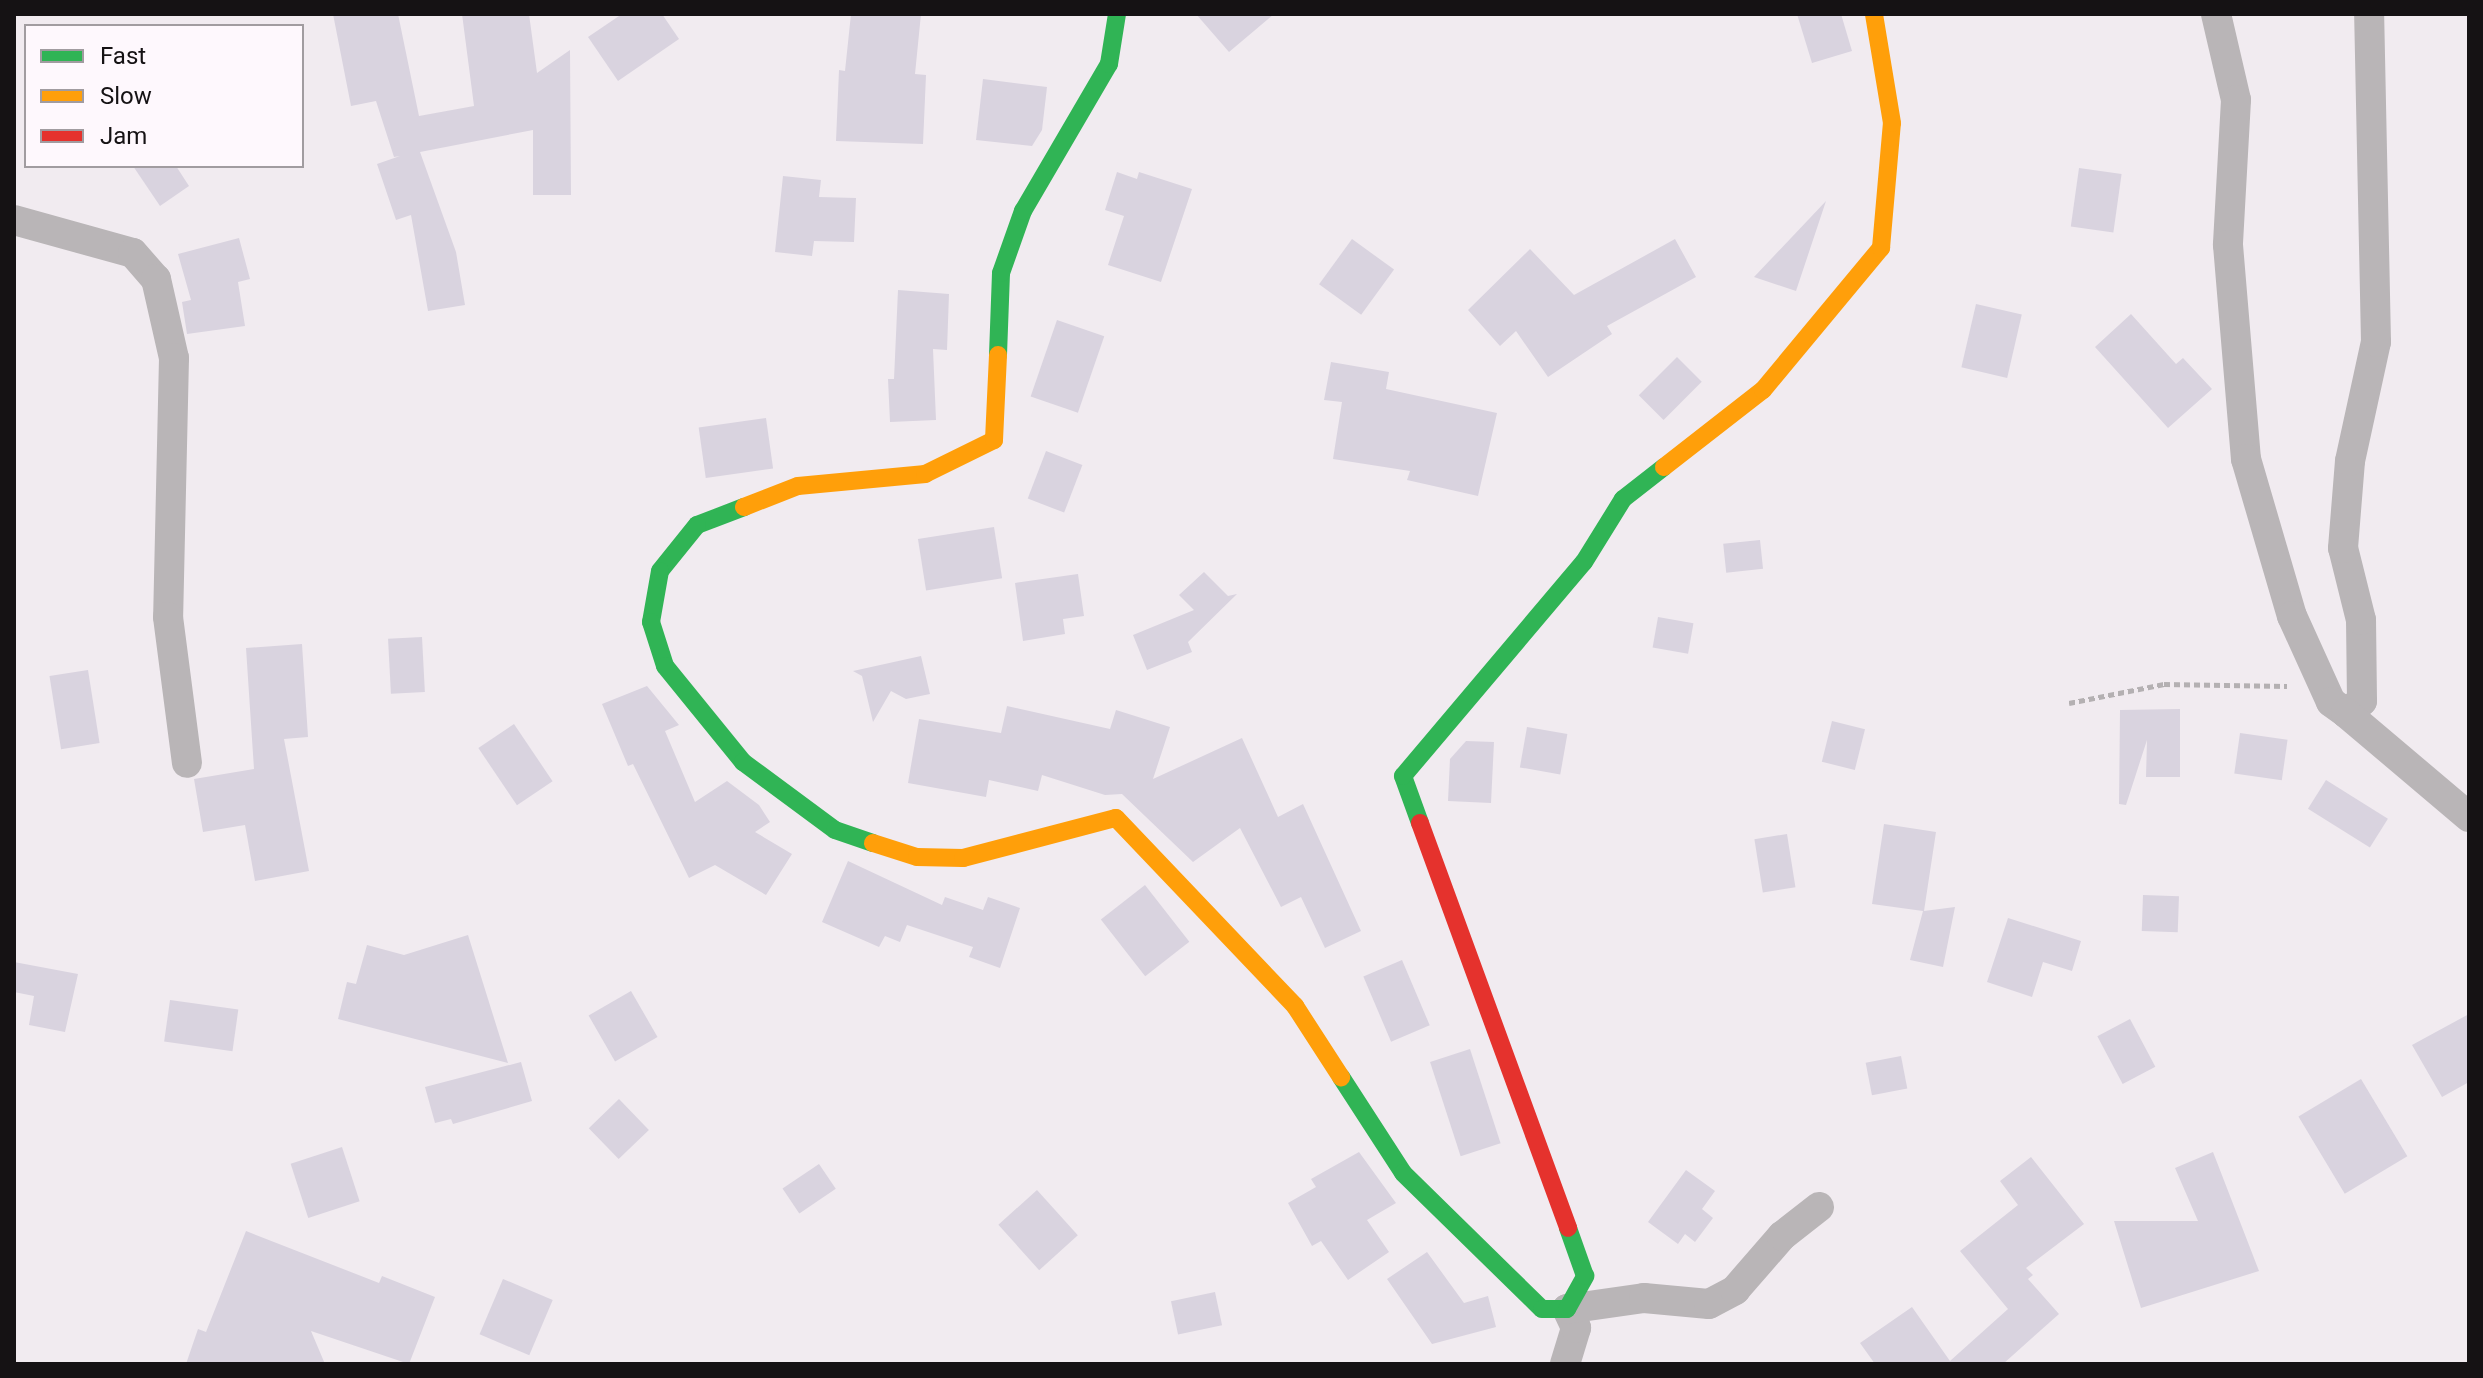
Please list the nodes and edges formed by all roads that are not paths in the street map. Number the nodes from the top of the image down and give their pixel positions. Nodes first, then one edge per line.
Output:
1 (1117, 14) edge
2 (1874, 14) edge
3 (2216, 14) edge
4 (2369, 14) edge
5 (14, 220) edge
6 (2346, 713) junction
7 (187, 763) dead end
8 (2469, 817) edge
9 (1819, 1207) dead end
10 (1567, 1309) junction
11 (1565, 1364) edge

1 - 10 street
2 - 10 street
3 - 6 street
4 - 6 street
5 - 7 street
6 - 8 street
9 - 10 street
10 - 11 street

